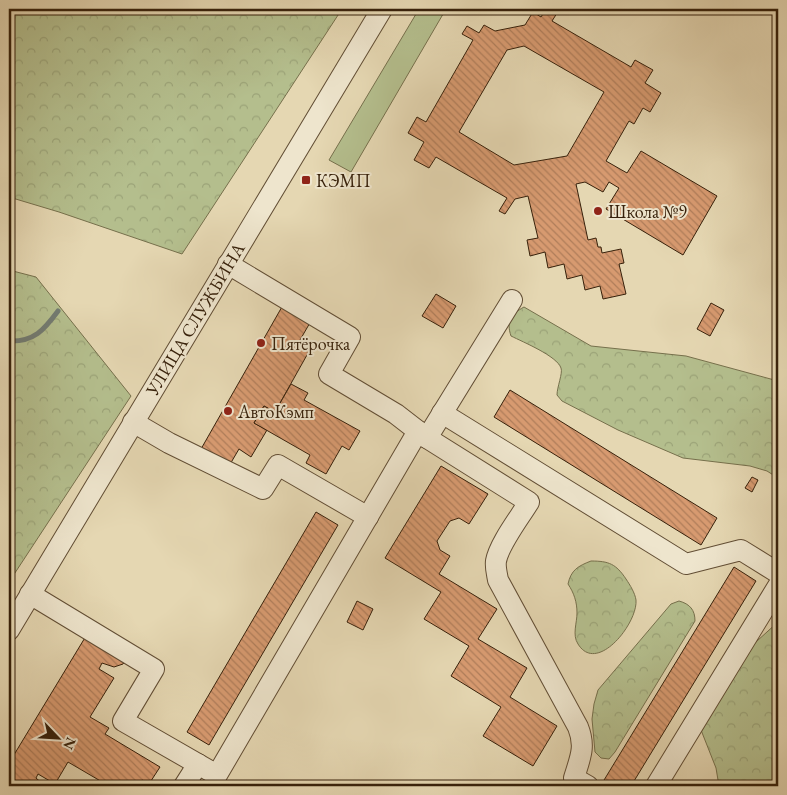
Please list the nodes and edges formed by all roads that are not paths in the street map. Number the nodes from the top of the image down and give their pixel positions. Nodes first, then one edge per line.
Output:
1 (382, 9) edge
2 (228, 264) junction
3 (512, 300) dead end
4 (442, 413) junction
5 (133, 422) junction
6 (422, 434) junction
7 (368, 517) junction
8 (778, 573) edge
9 (778, 586) edge
10 (30, 594) junction
11 (9, 630) edge
12 (198, 764) junction
13 (184, 786) edge
14 (588, 786) edge
15 (656, 786) edge

1 - 2 street, УЛИЦА СЛУЖБИНА
2 - 5 street, УЛИЦА СЛУЖБИНА
2 - 6 street
3 - 4 street
4 - 6 street
4 - 8 street
5 - 7 street
5 - 10 street, УЛИЦА СЛУЖБИНА
6 - 7 street
6 - 14 street
7 - 12 street
9 - 15 street
10 - 11 street, УЛИЦА СЛУЖБИНА
10 - 12 street
12 - 13 street

